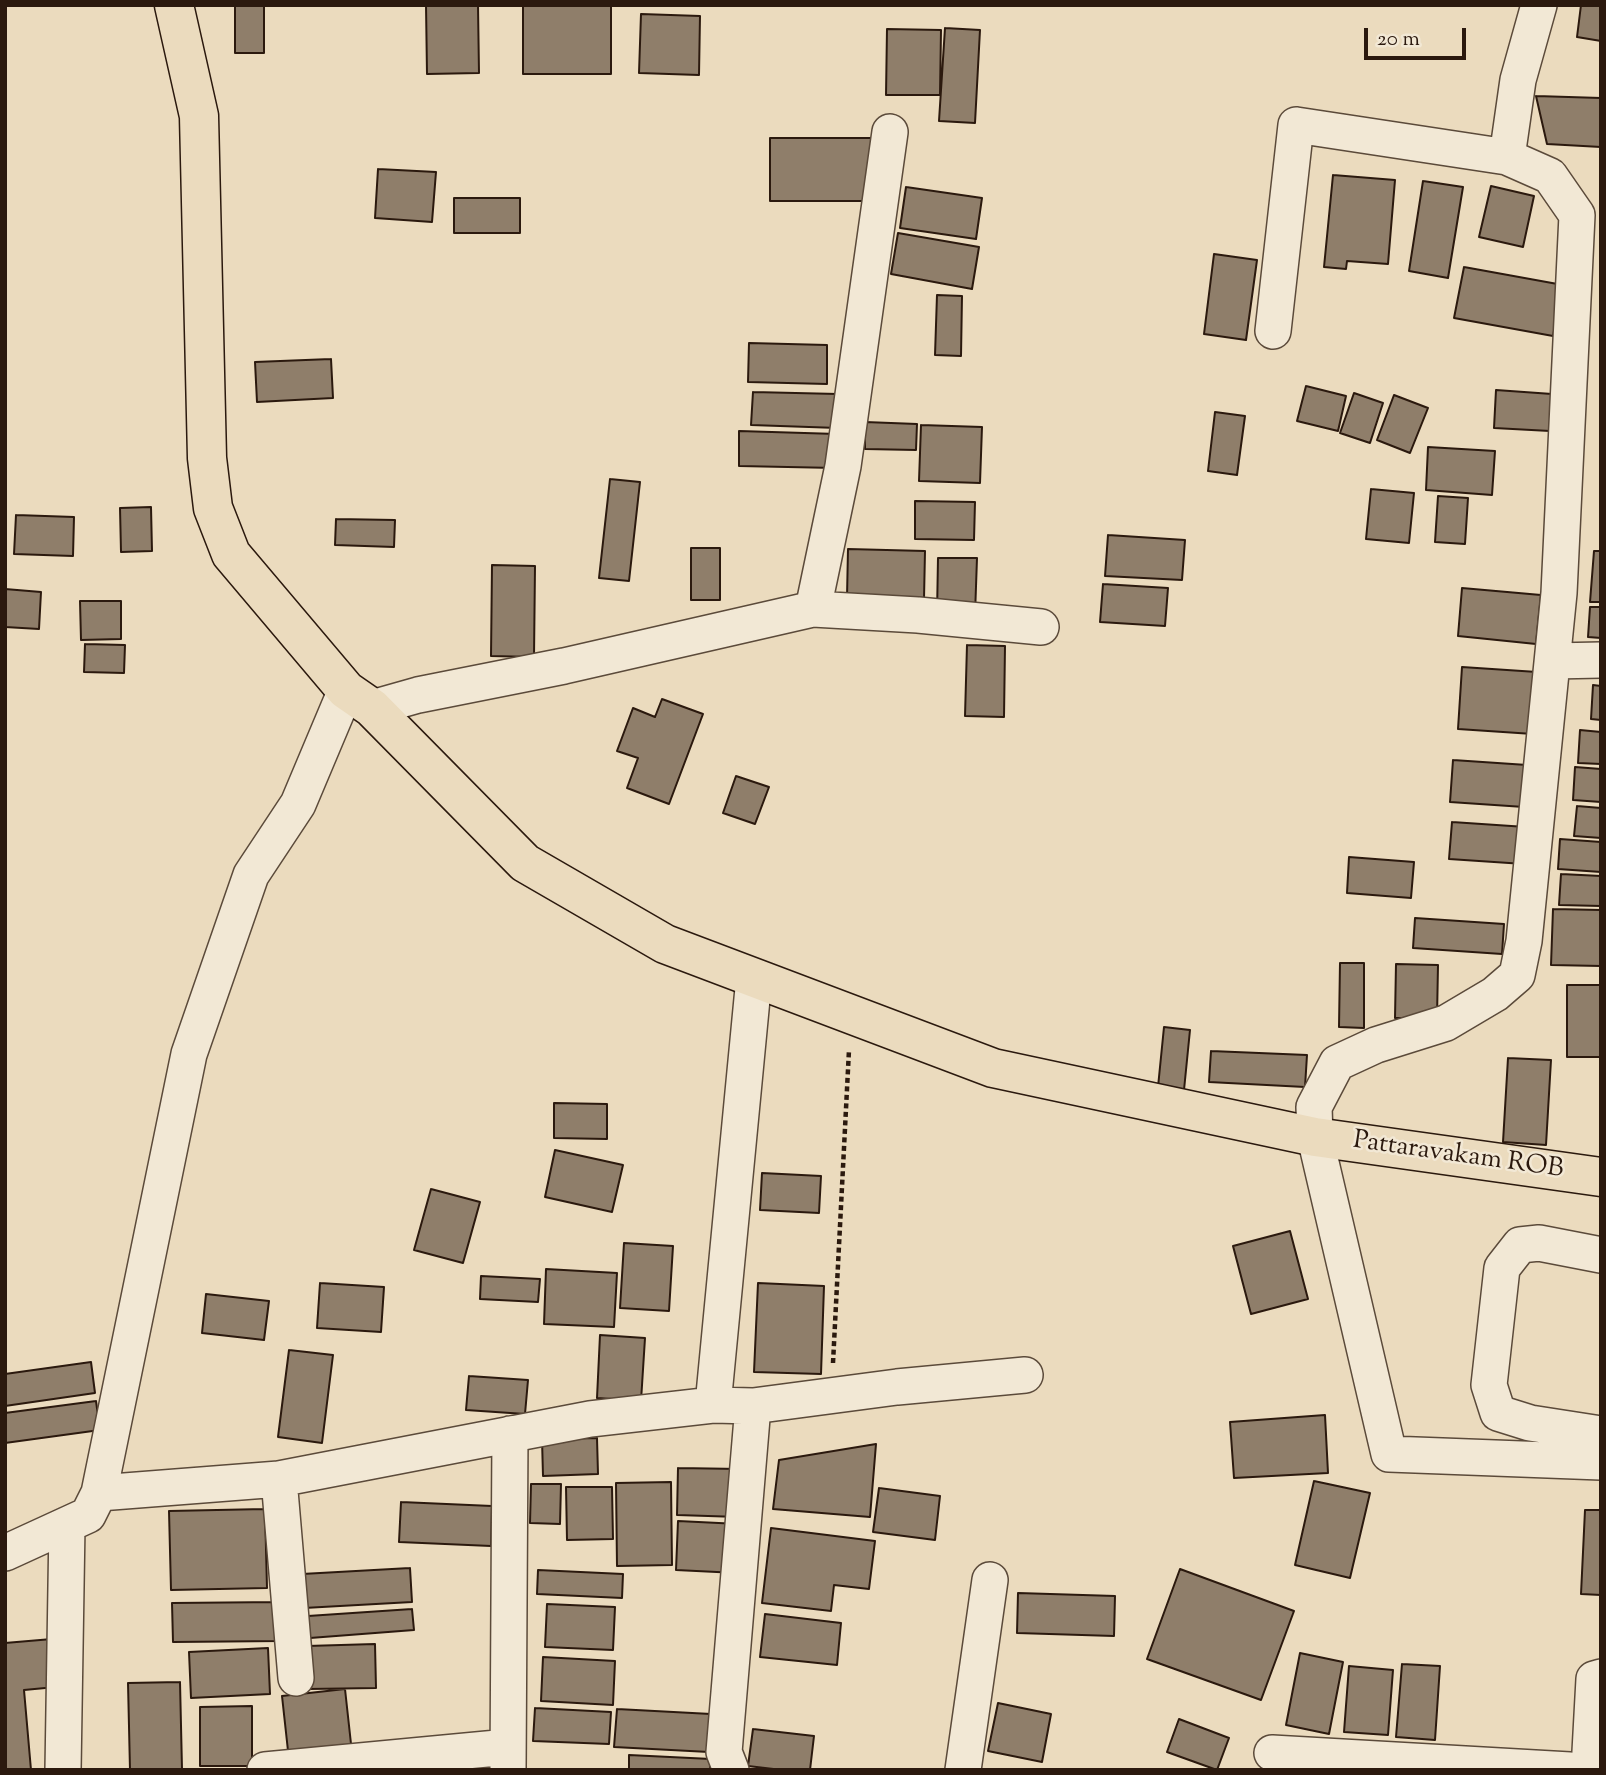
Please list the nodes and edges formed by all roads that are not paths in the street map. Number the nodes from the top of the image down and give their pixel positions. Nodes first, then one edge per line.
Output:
1 (174, 5) edge
2 (1539, 5) edge
3 (890, 132) dead end
4 (1507, 157) junction
5 (1273, 331) dead end
6 (813, 610) junction
7 (1041, 627) dead end
8 (1601, 660) edge
9 (1553, 661) junction
10 (359, 699) junction
11 (754, 978) junction
12 (1315, 1137) junction
13 (1601, 1177) edge
14 (1601, 1255) edge
15 (1025, 1376) dead end
16 (713, 1405) junction
17 (752, 1406) junction
18 (510, 1434) junction
19 (1601, 1434) edge
20 (1601, 1462) edge
21 (279, 1479) junction
22 (99, 1493) junction
23 (67, 1525) junction
24 (5, 1553) edge
25 (990, 1580) dead end
26 (1601, 1677) edge
27 (296, 1678) dead end
28 (1272, 1753) dead end
29 (508, 1758) edge
30 (63, 1770) edge
31 (265, 1770) edge
32 (731, 1770) edge
33 (963, 1770) edge
34 (1570, 1770) edge
35 (1589, 1770) edge

1 - 10 main road, Pattaravakam ROB
2 - 4 street
3 - 6 street
4 - 5 street
4 - 9 street
6 - 7 street
6 - 10 street
8 - 9 street
9 - 12 street
10 - 11 main road, Pattaravakam ROB
10 - 22 street
11 - 12 main road, Pattaravakam ROB
11 - 16 street
12 - 13 main road, Pattaravakam ROB
12 - 20 street
14 - 19 street
15 - 17 street
16 - 17 street
16 - 18 street
17 - 32 street
18 - 21 street
18 - 29 street
21 - 22 street
21 - 27 street
22 - 23 street
23 - 24 street
23 - 30 street
25 - 33 street
26 - 35 street
28 - 34 street
29 - 31 street

